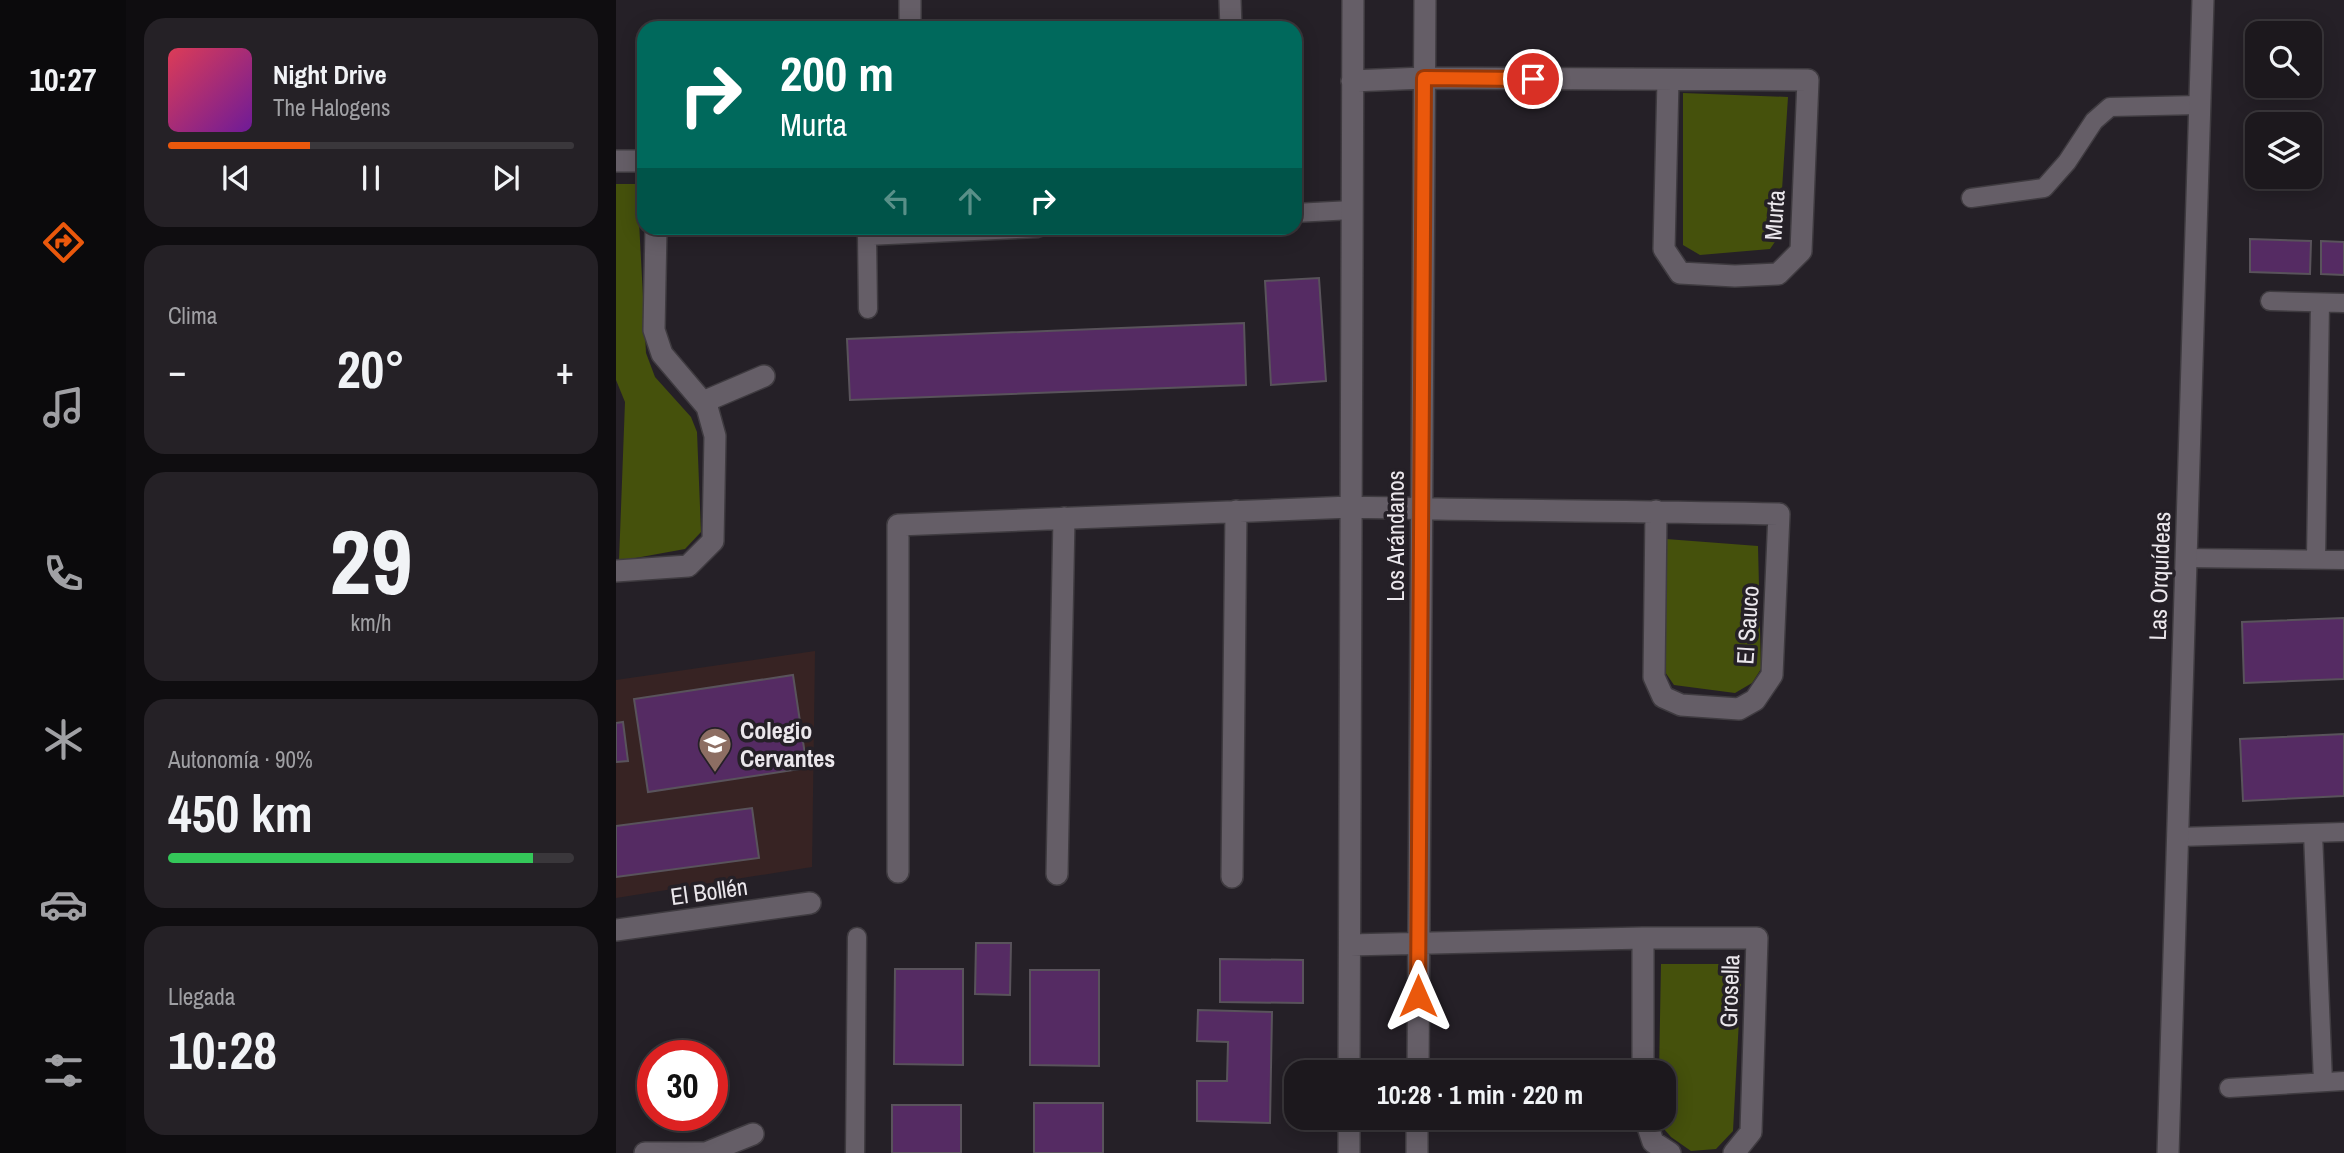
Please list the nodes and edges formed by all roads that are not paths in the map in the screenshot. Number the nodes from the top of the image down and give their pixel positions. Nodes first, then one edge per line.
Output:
1 (910, 0) edge
2 (1230, 0) edge
3 (1353, 0) edge
4 (1425, 0) edge
5 (2203, 0) edge
6 (910, 21) edge
7 (1230, 21) edge
8 (1424, 78) junction
9 (1668, 80) junction
10 (1352, 81) junction
11 (2199, 105) junction
12 (616, 161) edge
13 (637, 161) edge
14 (1970, 198) dead end
15 (1352, 210) junction
16 (1302, 214) edge
17 (656, 235) edge
18 (888, 235) edge
19 (2270, 301) dead end
20 (2320, 303) junction
21 (2344, 303) edge
22 (868, 309) dead end
23 (764, 376) dead end
24 (703, 402) junction
25 (1351, 507) junction
26 (1421, 509) junction
27 (1236, 511) junction
28 (1656, 511) junction
29 (1064, 518) junction
30 (2186, 558) junction
31 (2316, 559) junction
32 (2344, 560) edge
33 (616, 571) edge
34 (2344, 832) edge
35 (2313, 833) junction
36 (2178, 837) junction
37 (898, 872) dead end
38 (1057, 874) dead end
39 (1232, 877) dead end
40 (810, 904) dead end
41 (616, 930) edge
42 (857, 937) dead end
43 (1643, 937) junction
44 (1350, 945) junction
45 (1419, 945) junction
46 (1349, 1060) edge
47 (1418, 1060) edge
48 (1643, 1060) edge
49 (2344, 1081) edge
50 (2323, 1082) junction
51 (2230, 1088) dead end
52 (1349, 1130) edge
53 (1418, 1130) edge
54 (1649, 1130) edge
55 (753, 1133) dead end
56 (645, 1153) edge
57 (706, 1153) edge
58 (855, 1153) edge
59 (1349, 1153) edge
60 (1417, 1153) edge
61 (1670, 1153) edge
62 (1734, 1153) edge
63 (2168, 1153) edge

1 - 6 street
2 - 7 street
3 - 10 street, Los Arándanos
4 - 8 street, Los Arándanos
5 - 11 street, Las Orquídeas
8 - 9 street, Murta
8 - 10 street, Murta
8 - 26 street, Los Arándanos
9 - 9 street, Murta
10 - 15 street, Los Arándanos
11 - 14 lane
11 - 30 street, Las Orquídeas
12 - 13 street
15 - 16 lane
15 - 25 street, Los Arándanos
17 - 24 street
18 - 22 lane
19 - 20 lane
20 - 21 lane
20 - 31 lane
23 - 24 street
24 - 33 street
25 - 26 street, El Sauco
25 - 27 street, El Sauco
25 - 44 street, Los Arándanos
26 - 28 street, El Sauco
26 - 45 street, Los Arándanos
27 - 29 street, El Sauco
27 - 39 street
28 - 28 street, El Sauco
29 - 37 street, El Sauco
29 - 38 street
30 - 31 lane
30 - 36 street, Las Orquídeas
31 - 32 lane
34 - 35 lane
35 - 36 lane
35 - 50 lane
36 - 63 street, Las Orquídeas
40 - 41 street, El Bollén
42 - 58 lane
43 - 45 street, Grosella
43 - 48 street
43 - 62 street, Grosella
44 - 45 street, Grosella
44 - 46 street, Los Arándanos
45 - 47 street, Los Arándanos
49 - 50 lane
50 - 51 lane
52 - 59 street
53 - 60 street
54 - 61 street
55 - 57 street
56 - 57 street

